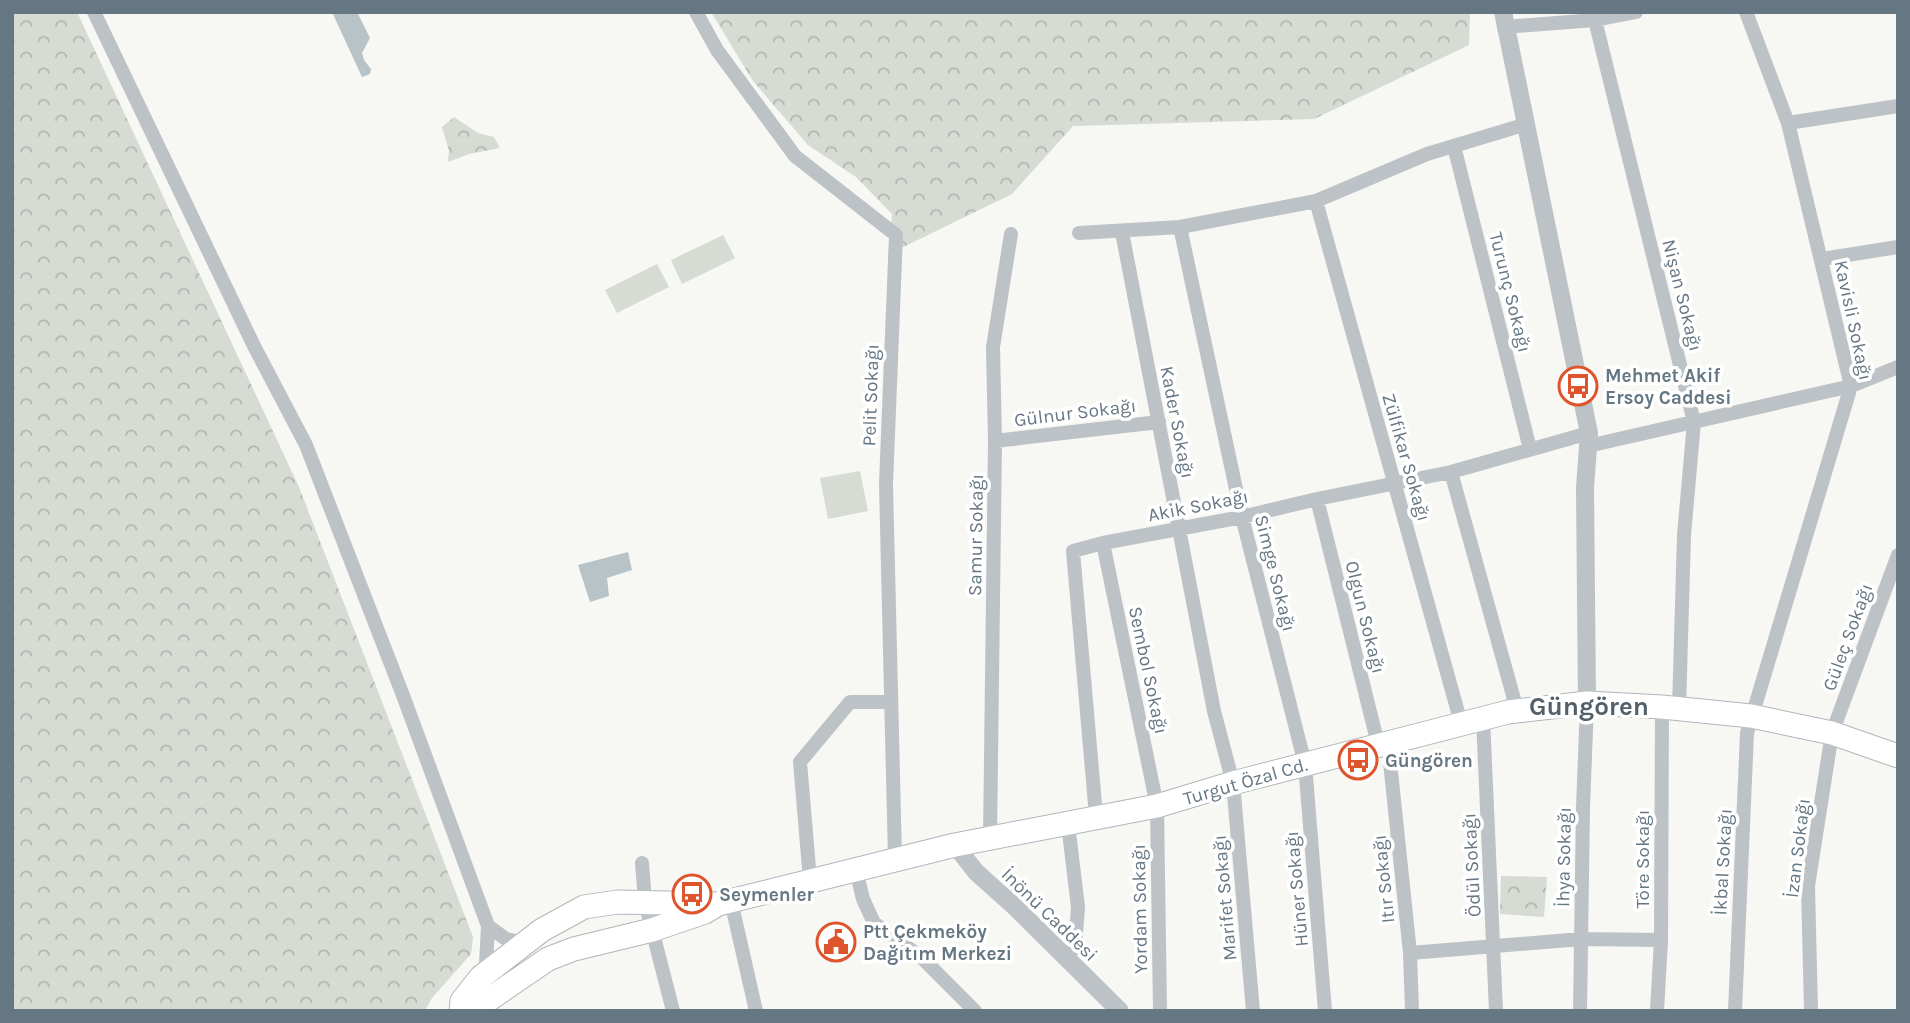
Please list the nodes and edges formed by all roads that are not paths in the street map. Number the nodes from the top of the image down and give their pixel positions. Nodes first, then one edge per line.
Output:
1 (94, 12) edge
2 (696, 12) edge
3 (1636, 12) edge
4 (1746, 12) edge
5 (1619, 13) edge
6 (1504, 20) edge
7 (1595, 20) junction
8 (1898, 106) edge
9 (1788, 123) junction
10 (1527, 124) junction
11 (1454, 146) junction
12 (1316, 201) junction
13 (1180, 227) junction
14 (1122, 232) junction
15 (1079, 233) dead end
16 (1011, 234) dead end
17 (1898, 247) edge
18 (1822, 259) junction
19 (1898, 367) edge
20 (1851, 386) junction
21 (1159, 422) junction
22 (1694, 422) junction
23 (1589, 440) junction
24 (995, 441) junction
25 (1530, 449) junction
26 (1451, 472) junction
27 (1394, 484) junction
28 (1317, 499) junction
29 (1242, 517) junction
30 (1178, 530) junction
31 (1103, 543) junction
32 (1898, 555) edge
33 (891, 702) junction
34 (1587, 703) junction
35 (1671, 708) junction
36 (1517, 710) junction
37 (1751, 716) junction
38 (1472, 720) junction
39 (1832, 733) junction
40 (1383, 744) junction
41 (1898, 756) edge
42 (1305, 764) junction
43 (1234, 783) junction
44 (1157, 806) junction
45 (1096, 816) junction
46 (1068, 824) junction
47 (990, 838) junction
48 (955, 845) junction
49 (895, 859) junction
50 (642, 863) dead end
51 (856, 870) junction
52 (810, 880) junction
53 (645, 901) junction
54 (725, 903) junction
55 (488, 926) junction
56 (652, 930) junction
57 (1581, 939) junction
58 (1661, 940) junction
59 (524, 943) junction
60 (1494, 948) junction
61 (1410, 953) junction
62 (1066, 958) junction
63 (481, 977) junction
64 (461, 1011) edge
65 (472, 1011) edge
66 (673, 1011) edge
67 (756, 1011) edge
68 (975, 1011) edge
69 (1120, 1011) edge
70 (1160, 1011) edge
71 (1253, 1011) edge
72 (1325, 1011) edge
73 (1412, 1011) edge
74 (1496, 1011) edge
75 (1580, 1011) edge
76 (1657, 1011) edge
77 (1735, 1011) edge
78 (1811, 1011) edge

1 - 55 street
2 - 33 street, Pelit Sokağı
3 - 5 street
4 - 9 street, Kavisli Sokağı
5 - 7 street
6 - 7 street
6 - 10 street
7 - 22 street, Nişan Sokağı
8 - 9 street
9 - 18 street, Kavisli Sokağı
10 - 11 street
10 - 23 street
11 - 12 street
11 - 25 street, Turunç Sokağı
12 - 13 street
12 - 27 street, Zülfikar Sokağı
13 - 14 street
13 - 29 street, Simge Sokağı
14 - 15 street
14 - 21 street, Kader Sokağı
16 - 24 street, Samur Sokağı
17 - 18 street
18 - 20 street, Kavisli Sokağı
19 - 20 street, Akik Sokağı
20 - 22 street, Akik Sokağı
20 - 37 street, Kavisli Sokağı
21 - 24 street, Gülnur Sokağı
21 - 30 street, Kader Sokağı
22 - 23 street, Akik Sokağı
22 - 35 street, Nişan Sokağı
23 - 25 street, Akik Sokağı
23 - 34 street
24 - 47 street, Samur Sokağı
25 - 26 street, Akik Sokağı
26 - 27 street, Akik Sokağı
26 - 36 street
27 - 28 street, Akik Sokağı
27 - 38 street, Zülfikar Sokağı
28 - 29 street, Akik Sokağı
28 - 40 street, Olgun Sokağı
29 - 30 street, Akik Sokağı
29 - 42 street, Simge Sokağı
30 - 31 street, Akik Sokağı
30 - 43 street, Kader Sokağı
31 - 44 street, Sembol Sokağı
31 - 45 street, Akik Sokağı
32 - 39 street, Güleç Sokağı
33 - 49 street, Pelit Sokağı
33 - 52 street
34 - 35 main road, Turgut Özal Cd.
34 - 36 main road, Turgut Özal Cd.
34 - 57 street, İhya Sokağı
35 - 37 main road, Turgut Özal Cd.
35 - 58 street, Töre Sokağı
36 - 38 main road, Turgut Özal Cd.
37 - 39 main road, Turgut Özal Cd.
37 - 77 street, İkbal Sokağı
38 - 40 main road, Turgut Özal Cd.
38 - 60 street, Ödül Sokağı
39 - 41 main road, Turgut Özal Cd.
39 - 78 street, İzan Sokağı
40 - 42 main road, Turgut Özal Cd.
40 - 61 street, Itır Sokağı
42 - 43 main road, Turgut Özal Cd.
42 - 72 street, Hüner Sokağı
43 - 44 main road, Turgut Özal Cd.
43 - 71 street, Marifet Sokağı
44 - 45 main road, Turgut Özal Cd.
44 - 70 street, Yordam Sokağı
45 - 46 main road, Turgut Özal Cd.
46 - 47 main road, Turgut Özal Cd.
46 - 62 street
47 - 48 main road, Turgut Özal Cd.
48 - 49 main road, Turgut Özal Cd.
48 - 62 street, İnönü Caddesi
49 - 51 main road, Turgut Özal Cd.
50 - 53 street
51 - 52 main road, Turgut Özal Cd.
51 - 68 street
52 - 54 main road, Turgut Özal Cd.
53 - 54 main road, Turgut Özal Cd.
53 - 56 street
53 - 59 main road, Turgut Özal Cd.
54 - 56 main road, Turgut Özal Cd.
54 - 67 street
55 - 59 street
55 - 63 street
56 - 65 main road, Turgut Özal Cd.
56 - 66 street
57 - 58 street
57 - 60 street
57 - 75 street, İhya Sokağı
58 - 76 street, Töre Sokağı
59 - 63 main road, Turgut Özal Cd.
60 - 61 street
60 - 74 street, Ödül Sokağı
61 - 73 street, Itır Sokağı
62 - 69 street, İnönü Caddesi
63 - 64 main road, Turgut Özal Cd.

